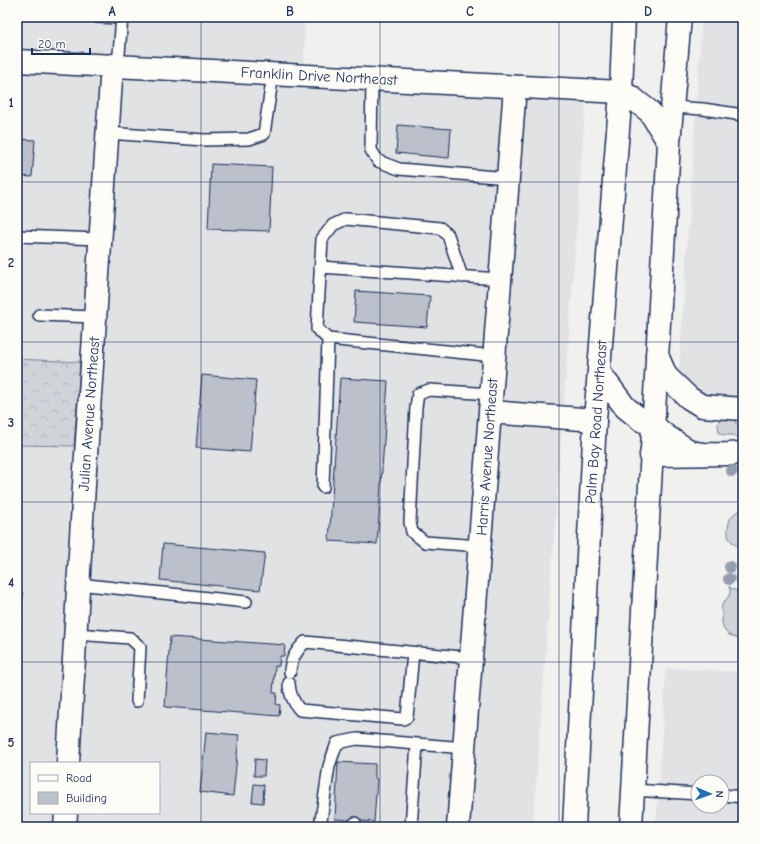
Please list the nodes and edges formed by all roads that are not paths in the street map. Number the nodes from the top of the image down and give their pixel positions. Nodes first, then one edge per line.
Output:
1 (98, 17) edge
2 (624, 17) edge
3 (668, 17) edge
4 (680, 17) edge
5 (122, 18) edge
6 (677, 46) junction
7 (17, 61) edge
8 (115, 66) junction
9 (273, 74) junction
10 (372, 79) junction
11 (515, 87) junction
12 (621, 92) junction
13 (672, 107) junction
14 (743, 115) edge
15 (108, 133) junction
16 (669, 143) junction
17 (508, 178) junction
18 (17, 236) edge
19 (100, 239) junction
20 (320, 267) junction
21 (462, 277) junction
22 (500, 279) junction
23 (39, 315) dead end
24 (95, 317) junction
25 (328, 339) junction
26 (657, 355) junction
27 (494, 356) junction
28 (599, 372) junction
29 (491, 403) junction
30 (743, 409) edge
31 (595, 420) junction
32 (653, 425) junction
33 (743, 453) edge
34 (703, 454) junction
35 (651, 455) junction
36 (323, 487) dead end
37 (480, 546) junction
38 (78, 584) junction
39 (246, 602) dead end
40 (76, 634) junction
41 (413, 653) junction
42 (472, 658) junction
43 (137, 701) dead end
44 (417, 744) junction
45 (465, 748) junction
46 (68, 762) edge
47 (633, 790) junction
48 (690, 794) edge
49 (730, 796) edge
50 (743, 797) edge
51 (66, 814) edge
52 (65, 827) edge
53 (320, 827) edge
54 (411, 827) edge
55 (458, 827) edge
56 (574, 827) edge
57 (631, 827) edge

1 - 5 lane
2 - 12 street, Palm Bay Road Northeast
3 - 6 street
4 - 6 street
5 - 8 lane
6 - 13 street
7 - 8 street, Franklin Drive Northeast
8 - 9 street, Franklin Drive Northeast
8 - 15 street, Julian Avenue Northeast
9 - 10 street, Franklin Drive Northeast
9 - 15 lane
10 - 11 street, Franklin Drive Northeast
10 - 17 lane
11 - 12 street, Franklin Drive Northeast
11 - 17 street, Harris Avenue Northeast
12 - 16 street
12 - 28 street, Palm Bay Road Northeast
13 - 14 lane
13 - 16 street
15 - 19 street, Julian Avenue Northeast
16 - 26 street
17 - 22 street, Harris Avenue Northeast
18 - 19 lane
19 - 24 street, Julian Avenue Northeast
20 - 21 lane
20 - 21 lane
20 - 25 lane
21 - 22 lane
22 - 27 street, Harris Avenue Northeast
23 - 24 lane
24 - 38 street, Julian Avenue Northeast
25 - 27 lane
25 - 36 lane
26 - 30 street
26 - 32 street
27 - 29 street, Harris Avenue Northeast
28 - 31 street, Palm Bay Road Northeast
28 - 32 street
29 - 31 street
29 - 37 street, Harris Avenue Northeast
29 - 37 lane
31 - 56 street, Palm Bay Road Northeast
32 - 34 street
32 - 35 street
33 - 34 street
34 - 35 street
35 - 47 street
37 - 42 street, Harris Avenue Northeast
38 - 39 lane
38 - 40 street, Julian Avenue Northeast
40 - 43 lane
40 - 46 street, Julian Avenue Northeast
41 - 41 lane
41 - 42 lane
42 - 45 street, Harris Avenue Northeast
44 - 45 lane
44 - 53 lane
44 - 54 lane
45 - 55 street, Harris Avenue Northeast
47 - 48 lane
47 - 57 street
49 - 50 lane
51 - 52 street

